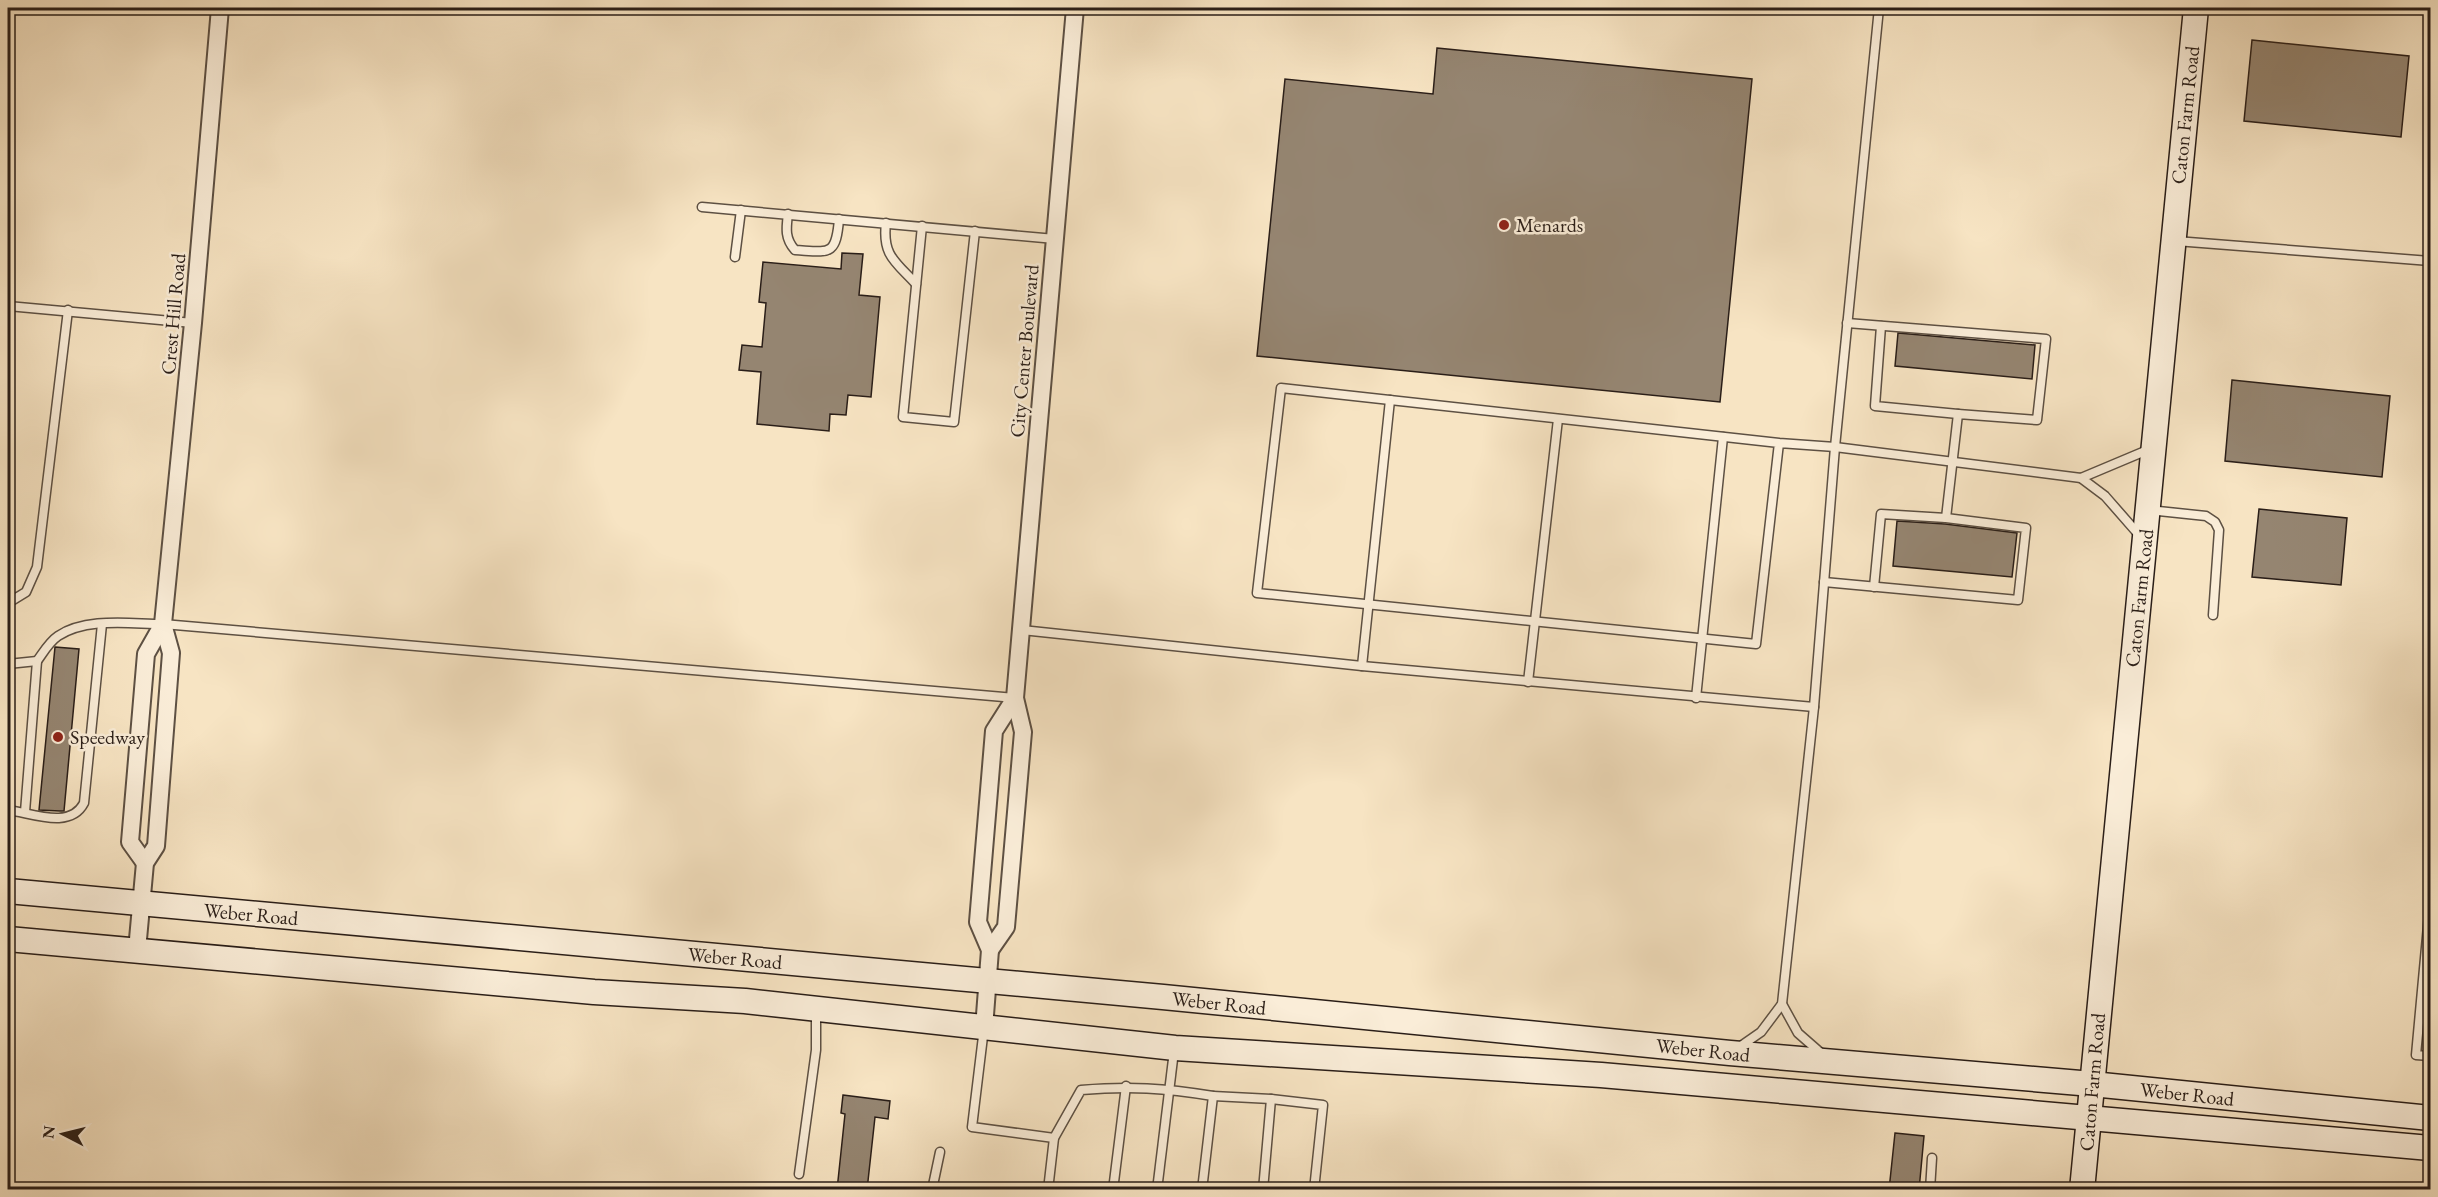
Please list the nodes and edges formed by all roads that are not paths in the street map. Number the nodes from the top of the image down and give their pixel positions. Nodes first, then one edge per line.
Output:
1 (220, 8) edge
2 (1076, 8) edge
3 (1879, 8) edge
4 (2196, 8) edge
5 (702, 207) dead end
6 (741, 210) junction
7 (788, 214) junction
8 (839, 219) junction
9 (886, 223) junction
10 (922, 226) junction
11 (975, 231) junction
12 (1054, 239) junction
13 (2172, 240) junction
14 (735, 256) dead end
15 (2430, 261) edge
16 (916, 284) junction
17 (8, 306) edge
18 (68, 310) junction
19 (193, 323) junction
20 (1847, 323) junction
21 (1881, 326) junction
22 (1390, 400) junction
23 (1958, 414) junction
24 (1558, 419) junction
25 (1724, 437) junction
26 (1779, 443) junction
27 (1835, 447) junction
28 (2153, 448) junction
29 (1953, 462) junction
30 (2080, 478) junction
31 (2148, 510) junction
32 (1946, 518) junction
33 (2144, 540) junction
34 (1824, 582) junction
35 (1874, 587) junction
36 (8, 603) edge
37 (1368, 604) junction
38 (2213, 615) dead end
39 (1535, 621) junction
40 (102, 624) junction
41 (163, 624) junction
42 (1022, 630) junction
43 (1703, 639) junction
44 (37, 661) junction
45 (8, 664) edge
46 (1362, 666) junction
47 (1528, 682) junction
48 (1015, 698) junction
49 (1696, 698) junction
50 (1814, 706) junction
51 (8, 810) edge
52 (25, 812) junction
53 (145, 863) junction
54 (8, 891) edge
55 (141, 903) junction
56 (2430, 904) edge
57 (8, 939) edge
58 (137, 950) junction
59 (990, 950) junction
60 (987, 982) junction
61 (1782, 1004) junction
62 (816, 1009) junction
63 (984, 1028) junction
64 (1175, 1048) junction
65 (1730, 1053) junction
66 (2430, 1056) edge
67 (1832, 1061) junction
68 (2092, 1084) junction
69 (1126, 1086) junction
70 (1169, 1089) junction
71 (1213, 1096) junction
72 (1271, 1099) junction
73 (2089, 1118) junction
74 (2430, 1118) edge
75 (1054, 1138) junction
76 (2430, 1148) edge
77 (940, 1152) dead end
78 (1932, 1158) dead end
79 (799, 1174) dead end
80 (932, 1190) edge
81 (1048, 1190) edge
82 (1113, 1190) edge
83 (1157, 1190) edge
84 (1202, 1190) edge
85 (1263, 1190) edge
86 (1314, 1190) edge
87 (1930, 1190) edge
88 (2082, 1190) edge

1 - 19 street, Crest Hill Road
2 - 12 street, City Center Boulevard
3 - 20 lane
4 - 13 main road, Caton Farm Road
5 - 6 lane
6 - 7 lane
6 - 14 lane
7 - 8 lane
7 - 8 lane
8 - 9 lane
9 - 10 lane
9 - 16 lane
10 - 11 lane
10 - 16 lane
11 - 12 lane
11 - 16 lane
12 - 42 street, City Center Boulevard
13 - 15 lane
13 - 28 main road, Caton Farm Road
17 - 18 lane
18 - 19 lane
18 - 36 lane
19 - 41 street, Crest Hill Road
20 - 21 lane
20 - 27 lane
21 - 23 lane
21 - 23 lane
22 - 24 lane
22 - 37 lane
22 - 37 lane
23 - 29 lane
24 - 25 lane
24 - 39 lane
25 - 26 lane
25 - 43 lane
26 - 27 lane
26 - 43 lane
27 - 29 lane
27 - 34 lane
28 - 30 lane
28 - 31 main road, Caton Farm Road
29 - 30 lane
29 - 32 lane
30 - 33 lane
31 - 33 main road, Caton Farm Road
31 - 38 lane
32 - 35 lane
32 - 35 lane
33 - 68 main road, Caton Farm Road
34 - 35 lane
34 - 50 lane
37 - 39 lane
37 - 46 lane
39 - 43 lane
39 - 47 lane
40 - 41 lane
40 - 44 lane
40 - 52 lane
41 - 48 lane
41 - 53 street, Crest Hill Road
41 - 53 street, Crest Hill Road
42 - 46 lane
42 - 48 street, City Center Boulevard
43 - 49 lane
44 - 45 lane
44 - 52 lane
46 - 47 lane
47 - 49 lane
48 - 59 street, City Center Boulevard
48 - 59 street, City Center Boulevard
49 - 50 lane
50 - 61 lane
51 - 52 lane
53 - 55 street, Crest Hill Road
54 - 55 main road, Weber Road
55 - 58 street, Crest Hill Road
55 - 60 main road, Weber Road
56 - 66 lane
57 - 58 main road, Weber Road
58 - 62 main road, Weber Road
59 - 60 street
60 - 63 street
60 - 65 main road, Weber Road
61 - 65 lane
61 - 67 lane
62 - 63 main road, Weber Road
62 - 79 lane
63 - 64 main road, Weber Road
63 - 75 lane
64 - 70 lane
64 - 73 main road, Weber Road
65 - 67 main road, Weber Road
67 - 68 main road, Weber Road
68 - 73 main road, Caton Farm Road
68 - 74 main road, Weber Road
69 - 70 lane
69 - 75 lane
69 - 82 lane
70 - 71 lane
70 - 83 lane
71 - 72 lane
71 - 84 lane
72 - 85 lane
72 - 86 lane
73 - 76 main road, Weber Road
73 - 88 main road, Caton Farm Road
75 - 81 lane
77 - 80 lane
78 - 87 lane

